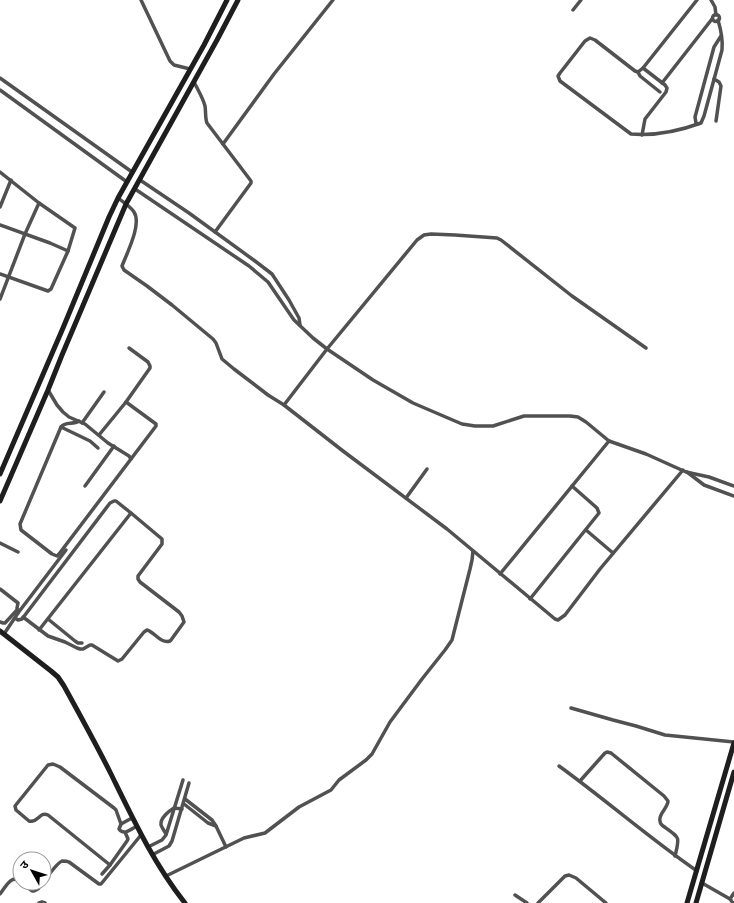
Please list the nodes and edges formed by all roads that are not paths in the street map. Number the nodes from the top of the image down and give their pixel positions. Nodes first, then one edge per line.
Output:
1 (141, 0) edge
2 (227, 0) edge
3 (238, 0) edge
4 (333, 0) edge
5 (582, 0) edge
6 (697, 0) edge
7 (711, 0) edge
8 (573, 10) dead end
9 (716, 15) junction
10 (712, 19) junction
11 (718, 20) junction
12 (721, 36) junction
13 (710, 61) junction
14 (718, 64) junction
15 (644, 68) junction
16 (190, 69) junction
17 (638, 72) junction
18 (0, 78) edge
19 (714, 79) junction
20 (194, 82) junction
21 (662, 83) junction
22 (0, 90) edge
23 (660, 92) dead end
24 (697, 109) junction
25 (706, 111) junction
26 (716, 121) dead end
27 (698, 124) junction
28 (642, 135) junction
29 (223, 144) junction
30 (0, 172) edge
31 (132, 172) junction
32 (11, 180) junction
33 (140, 180) junction
34 (126, 182) junction
35 (135, 189) junction
36 (118, 198) junction
37 (40, 203) junction
38 (126, 204) junction
39 (0, 207) edge
40 (0, 225) edge
41 (215, 232) junction
42 (25, 234) junction
43 (68, 251) junction
44 (0, 274) edge
45 (8, 277) junction
46 (0, 299) edge
47 (300, 325) junction
48 (129, 348) dead end
49 (646, 348) dead end
50 (327, 349) junction
51 (48, 390) junction
52 (104, 392) dead end
53 (126, 402) junction
54 (284, 404) junction
55 (80, 422) junction
56 (61, 427) junction
57 (99, 435) junction
58 (609, 441) junction
59 (114, 446) junction
60 (98, 448) dead end
61 (131, 459) junction
62 (427, 469) dead end
63 (685, 471) junction
64 (0, 474) edge
65 (728, 484) junction
66 (85, 486) dead end
67 (572, 486) junction
68 (734, 486) edge
69 (724, 493) junction
70 (734, 496) edge
71 (406, 498) junction
72 (0, 501) edge
73 (130, 512) junction
74 (586, 530) junction
75 (0, 543) edge
76 (66, 550) dead end
77 (473, 551) junction
78 (18, 552) dead end
79 (614, 553) junction
80 (500, 574) junction
81 (0, 589) edge
82 (530, 598) junction
83 (19, 611) junction
84 (23, 617) junction
85 (15, 618) junction
86 (48, 619) junction
87 (0, 622) edge
88 (39, 630) junction
89 (2, 632) edge
90 (82, 643) dead end
91 (571, 708) dead end
92 (734, 742) edge
93 (559, 766) dead end
94 (734, 772) edge
95 (183, 780) dead end
96 (580, 781) junction
97 (189, 783) dead end
98 (185, 799) junction
99 (184, 804) junction
100 (174, 808) junction
101 (182, 809) junction
102 (132, 818) junction
103 (121, 824) junction
104 (137, 826) junction
105 (216, 826) junction
106 (126, 832) junction
107 (166, 834) junction
108 (141, 835) junction
109 (164, 839) junction
110 (170, 844) junction
111 (148, 847) junction
112 (226, 847) junction
113 (152, 855) junction
114 (676, 856) junction
115 (110, 865) junction
116 (52, 871) edge
117 (697, 871) junction
118 (102, 874) dead end
119 (166, 876) junction
120 (12, 880) edge
121 (702, 883) junction
122 (734, 893) edge
123 (0, 894) edge
124 (515, 895) dead end
125 (730, 899) junction
126 (40, 903) edge
127 (45, 903) edge
128 (185, 903) edge
129 (527, 903) edge
130 (538, 903) edge
131 (606, 903) edge
132 (687, 903) edge
133 (696, 903) edge
134 (733, 903) edge

1 - 16 street
2 - 16 street
3 - 20 street
4 - 29 street
5 - 8 street
6 - 15 street
7 - 9 street
9 - 10 street
9 - 11 street
10 - 11 street
10 - 21 street
11 - 12 street
12 - 13 street
12 - 14 street
13 - 14 street
13 - 24 street
14 - 19 street
15 - 17 street
15 - 21 street
16 - 31 street
17 - 23 street
17 - 28 street
18 - 31 street
19 - 25 street
19 - 26 street
20 - 29 street
20 - 33 street
21 - 28 street
22 - 34 street
24 - 25 street
24 - 27 street
25 - 27 street
27 - 28 street
29 - 41 street
30 - 32 street
31 - 34 street
32 - 37 street
32 - 39 street
33 - 35 street
33 - 41 street
34 - 36 street
35 - 38 street
35 - 47 street
36 - 38 street
36 - 64 street
37 - 42 street
37 - 43 street
38 - 51 street
38 - 54 street
40 - 42 street
41 - 47 street
42 - 43 street
42 - 45 street
43 - 45 street
44 - 45 street
45 - 46 street
47 - 50 street
48 - 53 street
49 - 50 street
50 - 54 street
50 - 58 street
51 - 55 street
51 - 72 street
52 - 55 street
53 - 57 street
53 - 61 street
54 - 71 street
55 - 56 street
55 - 57 street
56 - 60 street
56 - 61 street
57 - 59 street
58 - 63 street
58 - 67 street
59 - 61 street
59 - 66 street
62 - 71 street
63 - 65 street
63 - 69 street
63 - 79 street
65 - 68 street
65 - 69 street
67 - 74 street
67 - 80 street
69 - 70 street
71 - 77 street
73 - 84 street
73 - 86 street
73 - 88 street
74 - 79 street
74 - 82 street
75 - 78 street
76 - 83 street
77 - 80 street
77 - 112 street
79 - 82 street
80 - 82 street
81 - 83 street
83 - 84 street
83 - 85 street
83 - 87 street
84 - 85 street
84 - 88 street
85 - 89 street
86 - 88 street
86 - 90 street
89 - 102 street
91 - 92 street
92 - 117 street
93 - 96 street
94 - 121 street
95 - 100 street
96 - 114 street
96 - 114 street
97 - 98 street
98 - 99 street
98 - 105 street
99 - 101 street
99 - 105 street
100 - 101 street
100 - 107 street
100 - 107 street
101 - 110 street
102 - 103 street
102 - 104 street
103 - 106 street
103 - 115 street
104 - 106 street
104 - 108 street
105 - 112 street
106 - 115 street
107 - 109 street
108 - 111 street
108 - 116 street
109 - 110 street
109 - 111 street
110 - 113 street
111 - 113 street
112 - 119 street
113 - 119 street
114 - 117 street
115 - 118 street
117 - 132 street
119 - 128 street
120 - 123 street
121 - 125 street
121 - 133 street
122 - 125 street
124 - 129 street
125 - 134 street
126 - 127 street
130 - 131 street

